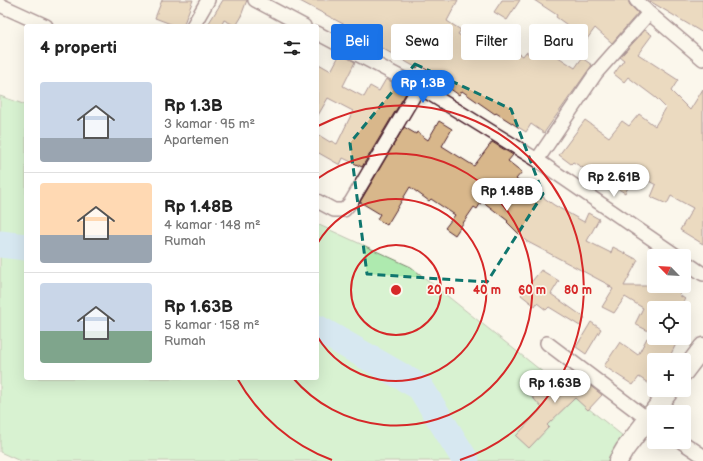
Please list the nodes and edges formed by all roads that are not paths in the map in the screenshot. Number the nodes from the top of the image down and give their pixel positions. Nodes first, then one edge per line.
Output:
1 (208, 0) edge
2 (255, 0) edge
3 (636, 0) edge
4 (0, 5) edge
5 (649, 13) junction
6 (42, 24) edge
7 (194, 24) edge
8 (300, 24) edge
9 (319, 34) edge
10 (703, 59) edge
11 (419, 87) junction
12 (537, 160) junction
13 (319, 202) edge
14 (667, 249) edge
15 (691, 266) edge
16 (703, 274) edge
17 (547, 343) dead end
18 (703, 347) edge
19 (691, 363) edge
20 (647, 419) edge
21 (647, 427) edge
22 (691, 448) edge
23 (703, 456) edge
24 (618, 461) edge

1 - 7 street
2 - 8 street
3 - 5 street
4 - 6 street
5 - 10 street
5 - 12 street
9 - 11 street
11 - 12 street
11 - 13 street
12 - 14 street
15 - 16 street
17 - 20 street
18 - 19 street
21 - 24 street
22 - 23 street

